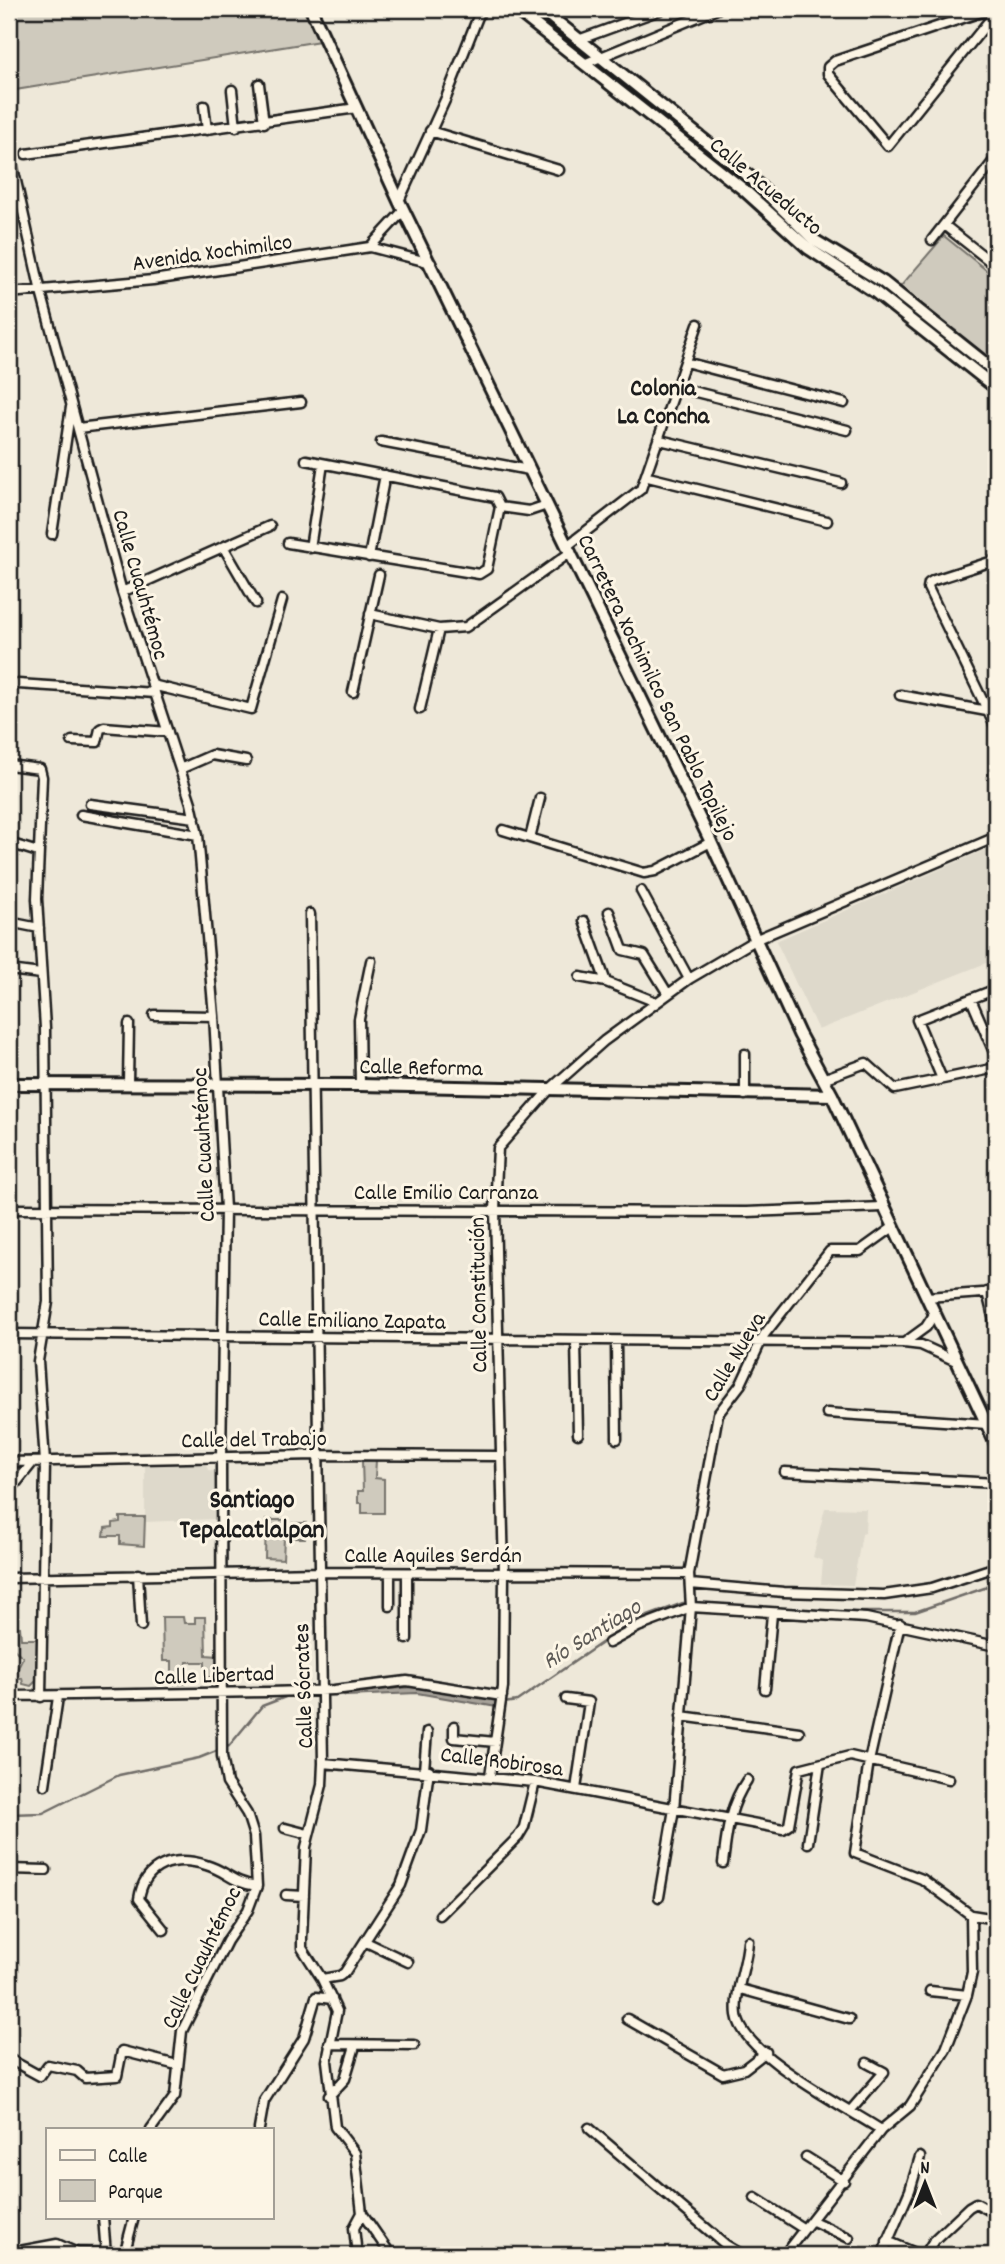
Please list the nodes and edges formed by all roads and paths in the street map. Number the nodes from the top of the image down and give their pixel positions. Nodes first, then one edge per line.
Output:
1 (311, 9) edge
2 (481, 9) edge
3 (515, 9) edge
4 (541, 9) edge
5 (663, 9) edge
6 (716, 9) edge
7 (990, 9) edge
8 (996, 12) edge
9 (578, 40) junction
10 (597, 56) junction
11 (584, 64) junction
12 (259, 85) dead end
13 (232, 90) dead end
14 (204, 106) dead end
15 (357, 108) junction
16 (264, 123) junction
17 (236, 127) junction
18 (207, 130) junction
19 (430, 131) junction
20 (9, 150) edge
21 (26, 154) dead end
22 (994, 164) edge
23 (559, 170) dead end
24 (11, 178) edge
25 (402, 205) junction
26 (944, 225) junction
27 (932, 240) dead end
28 (370, 247) junction
29 (431, 263) junction
30 (996, 267) edge
31 (41, 292) junction
32 (11, 293) edge
33 (698, 324) dead end
34 (9, 333) edge
35 (685, 362) junction
36 (996, 372) edge
37 (676, 387) junction
38 (996, 388) edge
39 (301, 402) dead end
40 (844, 403) dead end
41 (72, 404) junction
42 (78, 428) junction
43 (847, 430) dead end
44 (660, 440) junction
45 (381, 442) dead end
46 (306, 460) dead end
47 (323, 464) junction
48 (529, 470) junction
49 (385, 475) junction
50 (648, 477) junction
51 (841, 483) dead end
52 (547, 505) junction
53 (499, 507) junction
54 (827, 521) dead end
55 (270, 526) dead end
56 (52, 534) dead end
57 (288, 543) dead end
58 (225, 548) junction
59 (310, 548) junction
60 (569, 549) junction
61 (369, 557) junction
62 (996, 559) edge
63 (379, 575) dead end
64 (121, 592) junction
65 (282, 600) dead end
66 (256, 603) dead end
67 (370, 614) junction
68 (439, 629) junction
69 (18, 684) dead end
70 (153, 689) junction
71 (353, 692) dead end
72 (900, 695) dead end
73 (996, 708) edge
74 (420, 709) dead end
75 (987, 711) junction
76 (996, 728) edge
77 (167, 732) junction
78 (72, 741) dead end
79 (246, 761) dead end
80 (9, 765) edge
81 (180, 769) junction
82 (540, 798) dead end
83 (90, 804) dead end
84 (81, 815) dead end
85 (195, 818) junction
86 (503, 830) dead end
87 (198, 835) junction
88 (996, 837) edge
89 (530, 838) junction
90 (711, 842) junction
91 (9, 843) edge
92 (38, 852) junction
93 (641, 891) dead end
94 (609, 912) dead end
95 (310, 914) dead end
96 (584, 921) dead end
97 (9, 922) edge
98 (39, 928) junction
99 (757, 939) junction
100 (371, 961) dead end
101 (9, 970) edge
102 (41, 974) junction
103 (580, 976) dead end
104 (689, 979) junction
105 (606, 982) junction
106 (996, 989) edge
107 (668, 994) junction
108 (971, 999) junction
109 (656, 1002) junction
110 (154, 1015) dead end
111 (214, 1016) junction
112 (129, 1024) dead end
113 (745, 1054) dead end
114 (996, 1057) edge
115 (996, 1068) edge
116 (823, 1079) junction
117 (942, 1079) junction
118 (9, 1083) edge
119 (46, 1083) junction
120 (128, 1083) junction
121 (219, 1083) junction
122 (314, 1085) junction
123 (359, 1085) junction
124 (549, 1090) junction
125 (745, 1095) junction
126 (832, 1095) junction
127 (883, 1207) junction
128 (9, 1209) edge
129 (46, 1209) junction
130 (225, 1209) junction
131 (316, 1209) junction
132 (495, 1210) junction
133 (892, 1228) junction
134 (992, 1292) edge
135 (927, 1297) junction
136 (935, 1313) junction
137 (996, 1329) edge
138 (45, 1334) junction
139 (9, 1335) edge
140 (222, 1335) junction
141 (316, 1336) junction
142 (497, 1342) junction
143 (576, 1342) junction
144 (615, 1342) junction
145 (904, 1343) junction
146 (761, 1344) junction
147 (956, 1361) junction
148 (827, 1413) dead end
149 (987, 1424) junction
150 (578, 1434) dead end
151 (617, 1439) dead end
152 (996, 1444) edge
153 (317, 1455) junction
154 (500, 1456) junction
155 (221, 1458) junction
156 (45, 1461) junction
157 (9, 1462) edge
158 (33, 1462) junction
159 (785, 1472) dead end
160 (996, 1483) edge
161 (9, 1492) edge
162 (996, 1567) edge
163 (318, 1572) junction
164 (221, 1573) junction
165 (390, 1573) junction
166 (407, 1573) junction
167 (504, 1573) junction
168 (138, 1574) junction
169 (689, 1574) junction
170 (42, 1577) junction
171 (9, 1578) edge
172 (690, 1584) junction
173 (390, 1606) dead end
174 (691, 1607) junction
175 (772, 1614) junction
176 (900, 1624) junction
177 (141, 1626) dead end
178 (407, 1639) dead end
179 (609, 1643) dead end
180 (996, 1646) edge
181 (320, 1689) junction
182 (765, 1689) dead end
183 (221, 1694) junction
184 (9, 1696) edge
185 (41, 1696) junction
186 (58, 1697) junction
187 (502, 1697) junction
188 (566, 1699) dead end
189 (681, 1716) junction
190 (454, 1726) dead end
191 (427, 1732) dead end
192 (799, 1732) dead end
193 (495, 1742) junction
194 (869, 1761) junction
195 (323, 1763) junction
196 (820, 1764) junction
197 (426, 1770) junction
198 (490, 1776) junction
199 (949, 1779) dead end
200 (747, 1780) dead end
201 (535, 1782) junction
202 (45, 1785) dead end
203 (576, 1789) junction
204 (674, 1810) junction
205 (728, 1819) junction
206 (285, 1828) dead end
207 (307, 1834) junction
208 (808, 1843) dead end
209 (723, 1863) dead end
210 (9, 1869) edge
211 (46, 1870) dead end
212 (257, 1886) junction
213 (286, 1895) dead end
214 (304, 1896) junction
215 (659, 1897) dead end
216 (971, 1914) junction
217 (440, 1915) dead end
218 (996, 1919) edge
219 (164, 1930) dead end
220 (748, 1941) dead end
221 (366, 1942) junction
222 (408, 1962) dead end
223 (322, 1979) junction
224 (740, 1989) junction
225 (930, 1991) dead end
226 (967, 1995) junction
227 (332, 1999) junction
228 (627, 2019) dead end
229 (849, 2019) dead end
230 (329, 2044) junction
231 (414, 2045) dead end
232 (355, 2046) junction
233 (766, 2052) junction
234 (9, 2059) edge
235 (867, 2063) dead end
236 (177, 2065) junction
237 (329, 2096) junction
238 (851, 2110) junction
239 (152, 2128) edge
240 (260, 2128) edge
241 (589, 2128) dead end
242 (881, 2130) junction
243 (806, 2157) dead end
244 (920, 2157) dead end
245 (844, 2181) junction
246 (755, 2198) dead end
247 (362, 2213) junction
248 (996, 2214) edge
249 (103, 2218) edge
250 (135, 2218) edge
251 (813, 2221) junction
252 (804, 2229) junction
253 (849, 2238) dead end
254 (887, 2241) junction
255 (46, 2245) junction
256 (9, 2253) edge
257 (106, 2254) edge
258 (48, 2255) edge
259 (124, 2255) edge
260 (357, 2255) edge
261 (391, 2255) edge
262 (443, 2255) edge
263 (457, 2255) edge
264 (744, 2255) edge
265 (783, 2255) edge
266 (882, 2255) edge
267 (919, 2255) edge
268 (925, 2255) edge

1 - 15 street, Carretera Xochimilco San Pablo Topilejo
2 - 19 street
3 - 11 street, Calle Acueducto
4 - 9 street, Calle Acueducto
5 - 9 street
6 - 10 street
7 - 8 street
9 - 10 street, Calle Acueducto
10 - 11 street
10 - 36 street, Calle Acueducto
11 - 38 street, Calle Acueducto
12 - 16 street
13 - 17 street
14 - 18 street
15 - 16 street
15 - 25 street, Carretera Xochimilco San Pablo Topilejo
16 - 17 street
17 - 18 street
18 - 21 street
19 - 23 street
19 - 25 street
20 - 24 street, Calle Cuauhtémoc
22 - 26 street
24 - 31 street, Calle Cuauhtémoc
25 - 28 street
25 - 29 street, Carretera Xochimilco San Pablo Topilejo
26 - 27 street
26 - 30 street
28 - 29 street
28 - 31 street, Avenida Xochimilco
29 - 48 street, Carretera Xochimilco San Pablo Topilejo
31 - 32 street, Avenida Xochimilco
31 - 41 street, Calle Cuauhtémoc
32 - 34 street
33 - 35 street
35 - 37 street
35 - 40 street
37 - 43 street
37 - 44 street
39 - 42 street
41 - 42 street, Calle Cuauhtémoc
41 - 56 street
42 - 64 street, Calle Cuauhtémoc
44 - 50 street
44 - 51 street
45 - 48 street
46 - 47 street
47 - 49 street
47 - 59 street
48 - 52 street, Carretera Xochimilco San Pablo Topilejo
49 - 53 street
49 - 61 street
50 - 54 street
50 - 60 street
52 - 53 street
52 - 60 street, Carretera Xochimilco San Pablo Topilejo
53 - 61 street
55 - 58 street
57 - 59 street
58 - 64 street
58 - 66 street
59 - 61 street
60 - 68 street
60 - 90 street, Carretera Xochimilco San Pablo Topilejo
62 - 75 street
63 - 67 street
64 - 70 street, Calle Cuauhtémoc
65 - 70 street
67 - 68 street
67 - 71 street
68 - 74 street
69 - 70 street
70 - 77 street, Calle Cuauhtémoc
72 - 75 street
73 - 75 street
75 - 76 street
77 - 78 street
77 - 81 street, Calle Cuauhtémoc
79 - 81 street
80 - 92 street
81 - 85 street, Calle Cuauhtémoc
82 - 89 street
83 - 85 street
84 - 87 street
85 - 87 street, Calle Cuauhtémoc
86 - 89 street
87 - 111 street, Calle Cuauhtémoc
88 - 99 street, Calle Constitución
89 - 90 street
90 - 99 street, Carretera Xochimilco San Pablo Topilejo
91 - 92 street
92 - 98 street
93 - 104 street
94 - 107 street
95 - 122 street, Calle Sócrates
96 - 105 street
97 - 98 street
98 - 102 street
99 - 104 street, Calle Constitución
99 - 116 street, Carretera Xochimilco San Pablo Topilejo
100 - 123 street
101 - 102 street
102 - 119 street
103 - 105 street
104 - 107 street, Calle Constitución
105 - 109 street
106 - 108 street
107 - 109 street, Calle Constitución
108 - 114 street
108 - 117 street
109 - 124 street, Calle Constitución
110 - 111 street
111 - 121 street, Calle Cuauhtémoc
112 - 120 street
113 - 125 street
115 - 117 street
116 - 117 street
116 - 126 street, Carretera Xochimilco San Pablo Topilejo
118 - 119 street, Calle Reforma
119 - 120 street, Calle Reforma
119 - 129 street
120 - 121 street, Calle Reforma
121 - 122 street, Calle Reforma
121 - 130 street, Calle Cuauhtémoc
122 - 123 street, Calle Reforma
122 - 131 street, Calle Sócrates
123 - 124 street, Calle Reforma
124 - 125 street, Calle Reforma
124 - 132 street, Calle Constitución
125 - 126 street, Calle Reforma
126 - 127 street, Carretera Xochimilco San Pablo Topilejo
127 - 132 street, Calle Emilio Carranza
127 - 133 street, Carretera Xochimilco San Pablo Topilejo
128 - 129 street, Calle Emilio Carranza
129 - 130 street, Calle Emilio Carranza
129 - 138 street
130 - 131 street, Calle Emilio Carranza
130 - 140 street, Calle Cuauhtémoc
131 - 132 street, Calle Emilio Carranza
131 - 141 street, Calle Sócrates
132 - 142 street, Calle Constitución
133 - 135 street, Carretera Xochimilco San Pablo Topilejo
133 - 146 street, Calle Nueva
134 - 135 street
134 - 137 street
135 - 136 street, Carretera Xochimilco San Pablo Topilejo
136 - 145 street
136 - 147 street, Carretera Xochimilco San Pablo Topilejo
138 - 139 street, Calle Emiliano Zapata
138 - 140 street, Calle Emiliano Zapata
138 - 156 street
140 - 141 street, Calle Emiliano Zapata
140 - 155 street, Calle Cuauhtémoc
141 - 142 street, Calle Emiliano Zapata
141 - 153 street, Calle Sócrates
142 - 143 street, Calle Emiliano Zapata
142 - 154 street, Calle Constitución
143 - 144 street, Calle Emiliano Zapata
143 - 150 street
144 - 146 street, Calle Emiliano Zapata
144 - 151 street
145 - 146 street, Calle Emiliano Zapata
145 - 147 street, Calle Emiliano Zapata
146 - 169 street, Calle Nueva
147 - 149 street, Carretera Xochimilco San Pablo Topilejo
148 - 149 street
149 - 152 street, Carretera Xochimilco San Pablo Topilejo
153 - 154 street, Calle del Trabajo
153 - 155 street, Calle del Trabajo
153 - 163 street, Calle Sócrates
154 - 167 street, Calle Constitución
155 - 156 street, Calle del Trabajo
155 - 164 street, Calle Cuauhtémoc
156 - 158 street, Calle del Trabajo
156 - 170 street
157 - 158 street, Calle del Trabajo
158 - 161 street
159 - 160 street
162 - 172 street
163 - 164 street, Calle Aquiles Serdán
163 - 165 street, Calle Aquiles Serdán
163 - 181 street, Calle Sócrates
164 - 168 street, Calle Aquiles Serdán
164 - 183 street, Calle Cuauhtémoc
165 - 166 street, Calle Aquiles Serdán
165 - 173 street
166 - 167 street, Calle Aquiles Serdán
166 - 178 street
167 - 169 street, Calle Aquiles Serdán
167 - 187 street, Calle Constitución
168 - 170 street, Calle Aquiles Serdán
168 - 177 street
169 - 172 street, Calle Nueva
170 - 171 street, Calle Aquiles Serdán
170 - 185 street
172 - 174 street, Calle Nueva
174 - 175 street
174 - 179 street
174 - 189 street, Calle Nueva
175 - 176 street
175 - 182 street
176 - 180 street
176 - 194 street
181 - 183 street, Calle Libertad
181 - 187 street, Calle Libertad
181 - 195 street, Calle Sócrates
183 - 186 street, Calle Libertad
183 - 212 street, Calle Cuauhtémoc
184 - 185 street, Calle Libertad
185 - 186 street, Calle Libertad
186 - 202 street
187 - 193 street, Calle Constitución
188 - 203 street
189 - 192 street
189 - 204 street, Calle Nueva
190 - 193 street
191 - 197 street
193 - 198 street, Calle Constitución
194 - 196 street
194 - 199 street
194 - 216 street
195 - 197 street, Calle Robirosa
195 - 207 street, Calle Sócrates
196 - 205 street, Calle Robirosa
196 - 208 street
197 - 198 street, Calle Robirosa
197 - 221 street
198 - 201 street, Calle Robirosa
200 - 205 street
201 - 203 street, Calle Robirosa
201 - 217 street
203 - 204 street, Calle Robirosa
204 - 205 street, Calle Robirosa
204 - 215 street, Calle Nueva
205 - 209 street
206 - 207 street
207 - 214 street, Calle Sócrates
210 - 211 street
212 - 219 street
212 - 236 street, Calle Cuauhtémoc
213 - 214 street
214 - 223 street, Calle Sócrates
216 - 218 street
216 - 226 street
220 - 224 street
221 - 222 street
221 - 223 street
223 - 227 street, Calle Sócrates
224 - 229 street
224 - 233 street
225 - 226 street
226 - 242 street
227 - 230 street, Calle Sócrates
227 - 240 street
228 - 233 street
230 - 232 street
230 - 237 street, Calle Sócrates
231 - 232 street
232 - 237 street
233 - 238 street
234 - 236 street
235 - 238 street
236 - 239 street, Calle Cuauhtémoc
237 - 247 street, Calle Sócrates
238 - 242 street
241 - 264 street
242 - 245 street
243 - 245 street
244 - 254 street
245 - 251 street
246 - 252 street
247 - 260 street
247 - 261 street, Calle Sócrates
248 - 268 street
249 - 257 street
250 - 259 street
251 - 252 street
251 - 253 street
252 - 265 street
254 - 266 street
254 - 267 street
255 - 256 street
255 - 257 street
255 - 258 street
257 - 259 street
262 - 263 street

